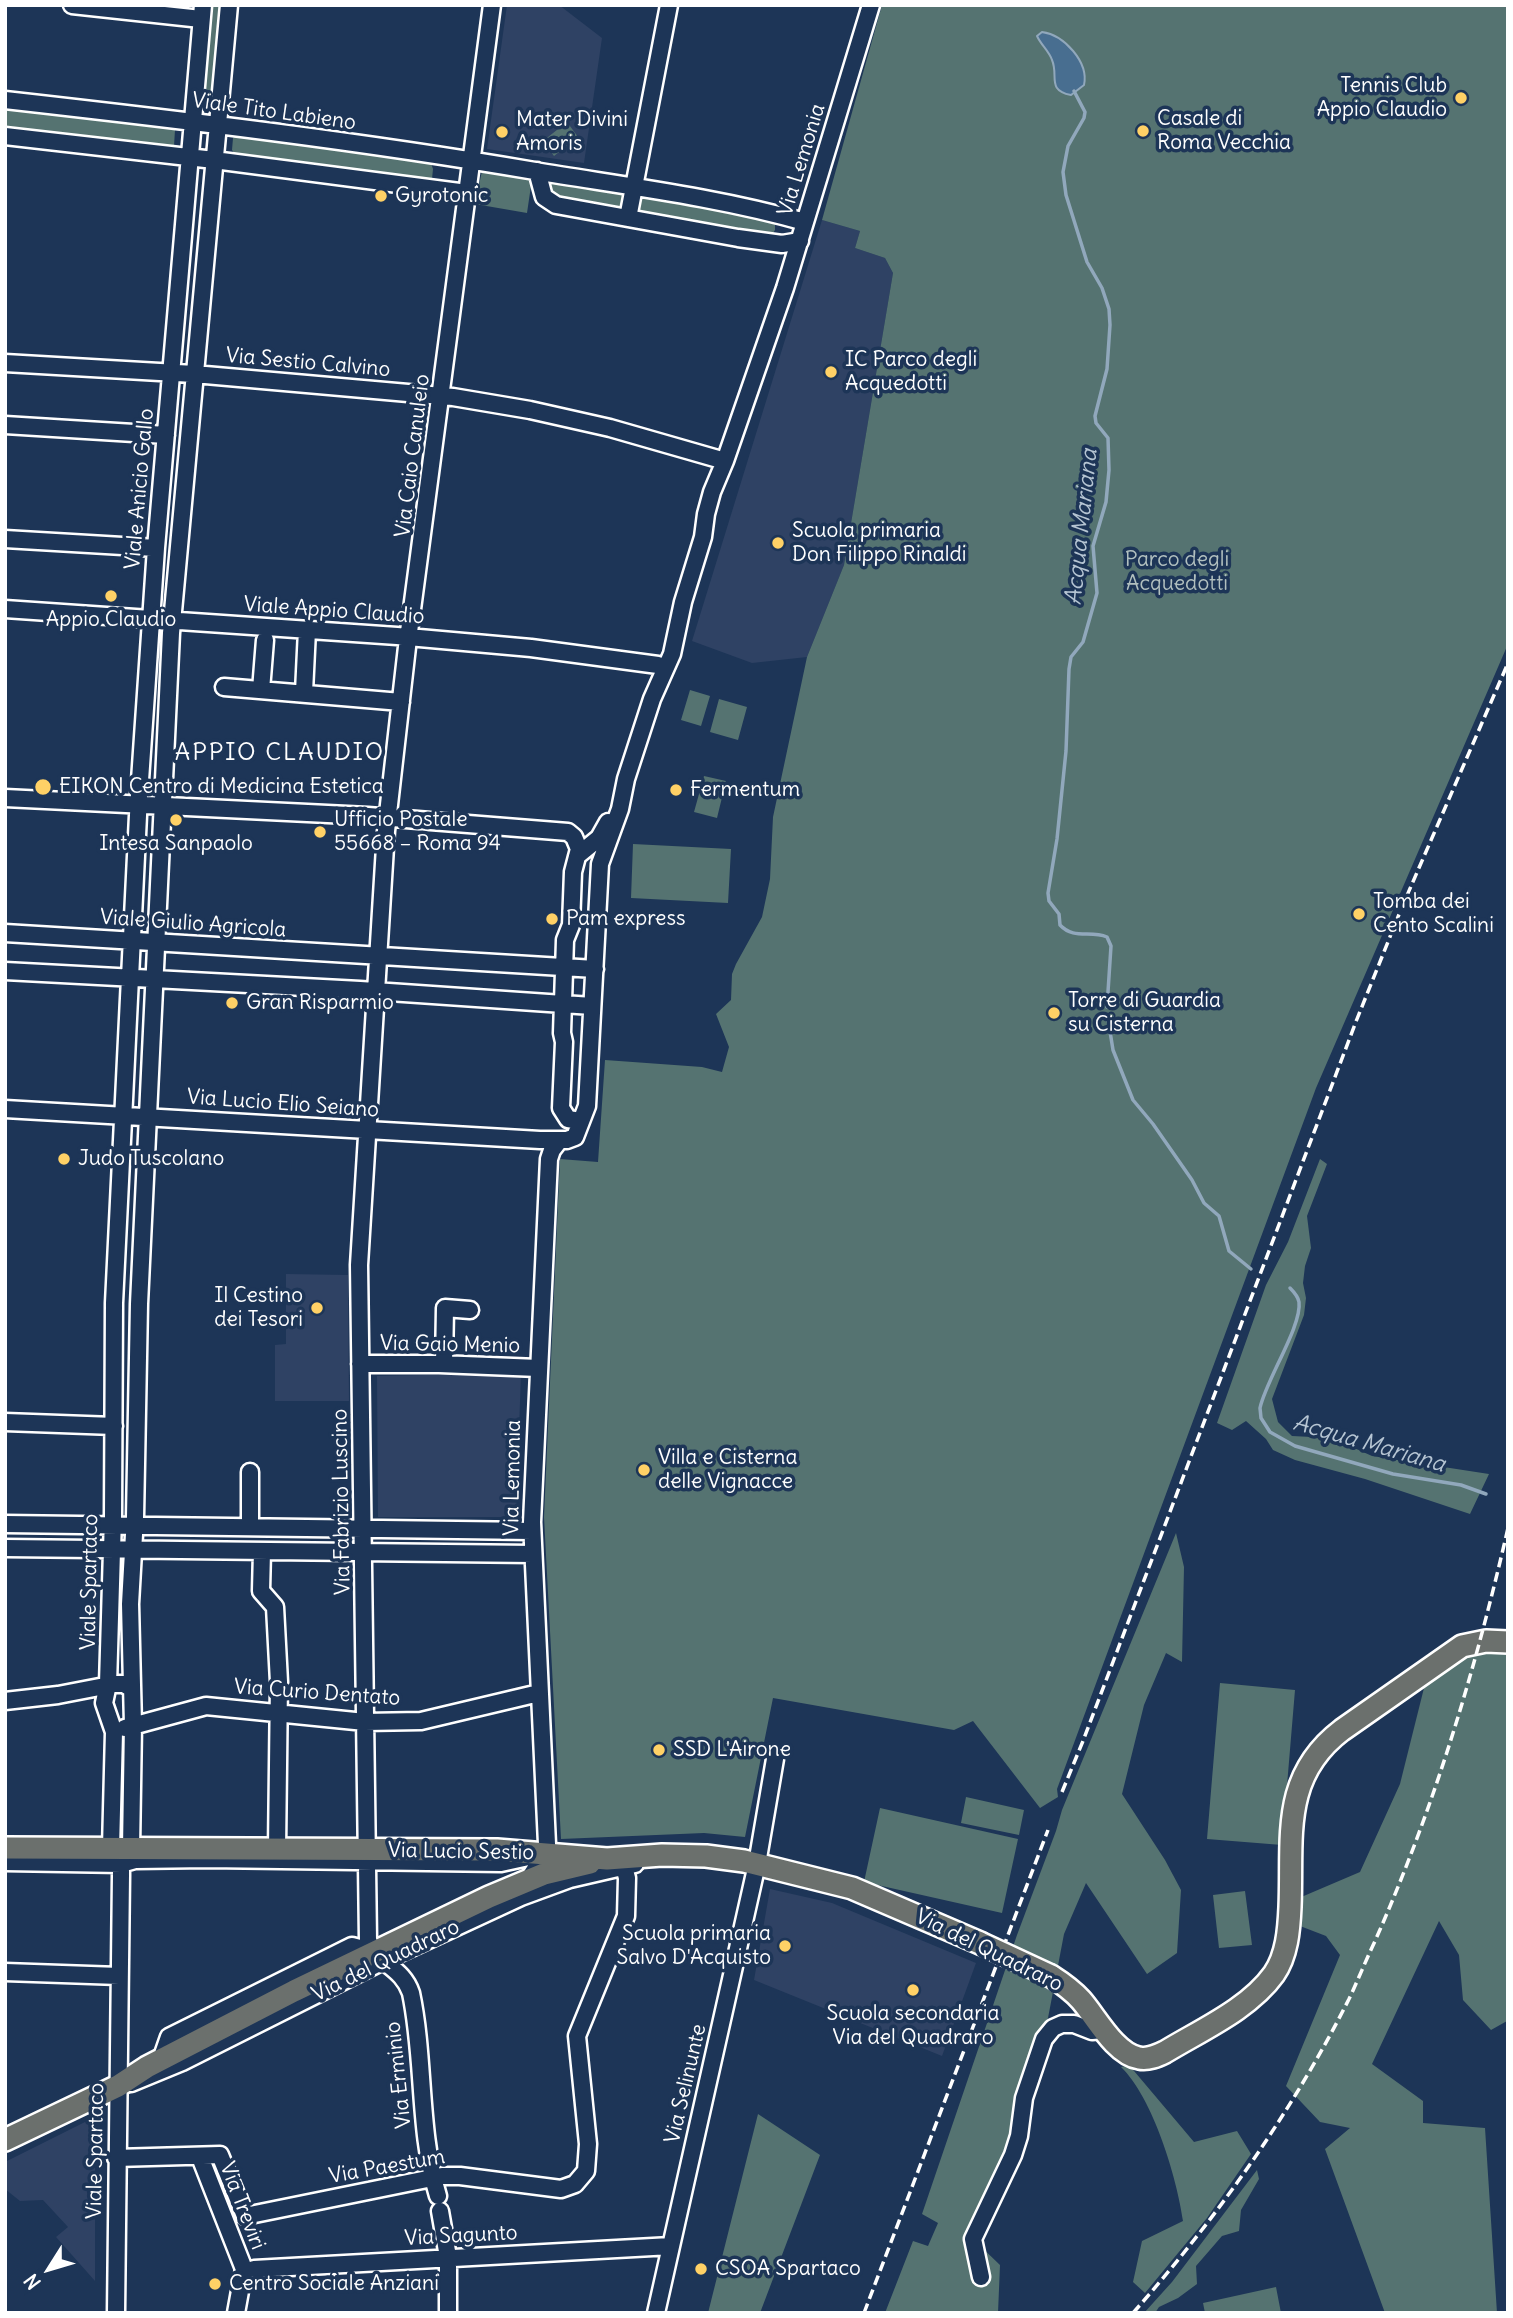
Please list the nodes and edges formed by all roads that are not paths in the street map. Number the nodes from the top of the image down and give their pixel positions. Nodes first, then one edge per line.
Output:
1 (72, 5) edge
2 (229, 5) edge
3 (492, 5) edge
4 (669, 5) edge
5 (871, 5) edge
6 (202, 12) edge
7 (5, 100) edge
8 (194, 121) junction
9 (218, 124) junction
10 (5, 136) edge
11 (191, 158) junction
12 (214, 160) junction
13 (471, 160) junction
14 (537, 171) junction
15 (633, 186) junction
16 (467, 193) junction
17 (775, 213) junction
18 (628, 218) junction
19 (806, 222) junction
20 (771, 243) junction
21 (794, 243) junction
22 (5, 363) edge
23 (172, 373) junction
24 (194, 374) junction
25 (442, 396) junction
26 (5, 425) edge
27 (166, 435) junction
28 (725, 461) junction
29 (5, 539) edge
30 (156, 548) junction
31 (5, 609) edge
32 (150, 619) junction
33 (172, 620) junction
34 (307, 630) junction
35 (408, 637) junction
36 (265, 640) dead end
37 (664, 656) junction
38 (224, 687) dead end
39 (261, 690) junction
40 (304, 692) junction
41 (401, 702) junction
42 (626, 779) junction
43 (5, 798) edge
44 (139, 805) junction
45 (164, 806) junction
46 (387, 817) junction
47 (577, 856) junction
48 (600, 864) junction
49 (5, 933) edge
50 (133, 940) junction
51 (157, 941) junction
52 (379, 957) junction
53 (565, 967) junction
54 (595, 969) junction
55 (5, 971) edge
56 (131, 978) junction
57 (155, 979) junction
58 (376, 991) junction
59 (563, 1004) junction
60 (592, 1006) junction
61 (5, 1109) edge
62 (124, 1116) junction
63 (149, 1117) junction
64 (580, 1121) junction
65 (368, 1131) junction
66 (559, 1141) junction
67 (116, 1291) junction
68 (140, 1292) junction
69 (470, 1310) dead end
70 (360, 1364) junction
71 (444, 1364) junction
72 (538, 1368) junction
73 (5, 1422) edge
74 (114, 1426) junction
75 (250, 1472) dead end
76 (5, 1524) edge
77 (113, 1526) junction
78 (135, 1526) junction
79 (250, 1527) junction
80 (364, 1529) junction
81 (532, 1531) junction
82 (5, 1548) edge
83 (112, 1549) junction
84 (133, 1549) junction
85 (262, 1551) junction
86 (364, 1553) junction
87 (533, 1554) junction
88 (1508, 1642) edge
89 (108, 1684) junction
90 (132, 1689) junction
91 (539, 1693) junction
92 (5, 1702) edge
93 (279, 1713) junction
94 (365, 1721) junction
95 (133, 1725) junction
96 (114, 1732) junction
97 (775, 1759) dead end
98 (5, 1848) edge
99 (277, 1849) junction
100 (545, 1852) junction
101 (132, 1854) junction
102 (378, 1857) junction
103 (5, 1862) edge
104 (618, 1862) junction
105 (757, 1864) junction
106 (529, 1887) junction
107 (379, 1956) junction
108 (5, 1972) edge
109 (119, 1976) junction
110 (250, 2022) junction
111 (1103, 2030) junction
112 (161, 2060) junction
113 (118, 2087) junction
114 (5, 2140) edge
115 (200, 2157) junction
116 (116, 2158) junction
117 (432, 2177) junction
118 (671, 2246) junction
119 (448, 2257) junction
120 (254, 2269) dead end
121 (981, 2277) dead end
122 (116, 2313) edge
123 (236, 2313) edge
124 (448, 2313) edge
125 (656, 2313) edge

1 - 6 street
2 - 9 street, Viale Anicio Gallo
3 - 13 street, Via Caio Canuleio
4 - 15 street
5 - 19 street, Via Lemonia
6 - 8 street, Viale Anicio Gallo
7 - 8 street, Viale Tito Labieno
8 - 9 street, Viale Tito Labieno
8 - 11 street, Viale Anicio Gallo
9 - 12 street, Viale Anicio Gallo
9 - 13 street, Viale Tito Labieno
10 - 11 street
11 - 12 street
11 - 23 street, Viale Anicio Gallo
12 - 16 street
12 - 24 street, Viale Anicio Gallo
13 - 14 street, Viale Tito Labieno
13 - 16 street, Via Caio Canuleio
14 - 15 street, Viale Tito Labieno
14 - 18 street
15 - 17 street, Viale Tito Labieno
15 - 18 street
16 - 25 street, Via Caio Canuleio
17 - 19 street, Viale Tito Labieno
17 - 20 street
18 - 20 street
19 - 21 street, Via Lemonia
20 - 21 street
21 - 28 street, Via Lemonia
22 - 23 street, Via Sestio Calvino
23 - 24 street, Via Sestio Calvino
23 - 27 street, Viale Anicio Gallo
24 - 25 street, Via Sestio Calvino
24 - 33 street, Viale Anicio Gallo
25 - 28 street, Via Sestio Calvino
25 - 35 street, Via Caio Canuleio
26 - 27 street
27 - 30 street, Viale Anicio Gallo
28 - 37 street, Via Lemonia
29 - 30 street
30 - 32 street, Viale Anicio Gallo
31 - 32 street, Viale Appio Claudio
32 - 33 street, Viale Appio Claudio
32 - 44 street, Viale Anicio Gallo
33 - 34 street, Viale Appio Claudio
33 - 45 street, Viale Anicio Gallo
34 - 35 street, Viale Appio Claudio
34 - 40 street
35 - 37 street, Viale Appio Claudio
35 - 41 street, Via Caio Canuleio
36 - 39 street
37 - 42 street, Via Lemonia
38 - 39 street
39 - 40 street
40 - 41 street
41 - 46 street, Via Caio Canuleio
42 - 47 street, Via Lemonia
42 - 48 street, Via Lemonia
43 - 44 street
44 - 45 street
44 - 50 street, Viale Anicio Gallo
45 - 46 street
45 - 51 street, Viale Anicio Gallo
46 - 47 street
46 - 52 street, Via Caio Canuleio
47 - 48 street
47 - 53 street
48 - 54 street, Via Lemonia
49 - 50 street, Viale Giulio Agricola
50 - 51 street, Viale Giulio Agricola
50 - 56 street, Viale Anicio Gallo
51 - 52 street, Viale Giulio Agricola
51 - 57 street, Viale Spartaco
52 - 53 street, Viale Giulio Agricola
52 - 58 street, Via Caio Canuleio
53 - 54 street, Viale Giulio Agricola
53 - 59 street
54 - 60 street, Via Lemonia
55 - 56 street
56 - 57 street
56 - 62 street, Viale Spartaco
57 - 58 street
57 - 63 street, Viale Spartaco
58 - 59 street
58 - 65 street, Via Fabrizio Luscino
59 - 60 street
59 - 64 street
60 - 64 street, Via Lemonia
61 - 62 street, Via Lucio Elio Seiano
62 - 63 street, Via Lucio Elio Seiano
62 - 67 street, Viale Spartaco
63 - 65 street, Via Lucio Elio Seiano
63 - 68 street, Viale Spartaco
64 - 66 street, Via Lemonia
65 - 66 street, Via Lucio Elio Seiano
65 - 70 street, Via Fabrizio Luscino
66 - 72 street, Via Lemonia
67 - 68 street
67 - 74 street, Viale Spartaco
68 - 78 street, Viale Spartaco
69 - 71 street
70 - 71 street, Via Gaio Menio
70 - 80 street, Via Fabrizio Luscino
71 - 72 street, Via Gaio Menio
72 - 81 street, Via Lemonia
73 - 74 street
74 - 77 street, Viale Spartaco
75 - 79 street
76 - 77 street
77 - 78 street
77 - 83 street, Viale Spartaco
78 - 79 street
78 - 84 street, Viale Spartaco
79 - 80 street
80 - 81 street
80 - 86 street, Via Fabrizio Luscino
81 - 87 street, Via Lemonia
82 - 83 street
83 - 84 street
83 - 89 street, Viale Spartaco
84 - 85 street
84 - 90 street, Viale Spartaco
85 - 86 street
85 - 93 street
86 - 87 street
86 - 94 street, Via Fabrizio Luscino
87 - 91 street, Via Lemonia
88 - 111 main road, Via del Quadraro
89 - 90 street
89 - 92 street
89 - 96 street, Viale Spartaco
90 - 95 street, Viale Spartaco
91 - 94 street, Via Curio Dentato
91 - 100 street, Via Lemonia
93 - 94 street, Via Curio Dentato
93 - 95 street, Via Curio Dentato
93 - 99 street
94 - 102 street, Via Fabrizio Luscino
95 - 96 street, Via Curio Dentato
95 - 101 street, Viale Spartaco
96 - 101 street, Viale Spartaco
97 - 105 street, Via Selinunte
98 - 101 main road, Via Lucio Sestio
99 - 101 main road, Via Lucio Sestio
99 - 102 main road, Via Lucio Sestio
100 - 102 main road, Via Lucio Sestio
100 - 104 main road, Via del Quadraro
100 - 106 street
101 - 102 street, Via Lucio Sestio
101 - 103 street, Via Lucio Sestio
101 - 109 street, Viale Spartaco
102 - 107 street, Via Fabrizio Luscino
104 - 105 main road, Via del Quadraro
104 - 106 main road, Via del Quadraro
104 - 117 street, Via Paestum
105 - 111 main road, Via del Quadraro, bridge
105 - 118 street, Via Selinunte
106 - 107 main road, Via del Quadraro
107 - 110 main road, Via del Quadraro
107 - 112 street, Via del Quadraro
107 - 117 street, Via Erminio
108 - 109 street
109 - 113 street, Viale Spartaco
110 - 112 main road, Via del Quadraro
110 - 113 street, Via del Quadraro
111 - 121 street
112 - 113 main road, Via del Quadraro
113 - 114 main road, Via del Quadraro
113 - 116 street, Viale Spartaco
115 - 116 street, Via Paestum
115 - 117 street, Via Paestum
115 - 123 street, Via Treviri
116 - 122 street, Viale Spartaco
117 - 119 street, Via Erminio
118 - 119 street, Via Sagunto
118 - 125 street, Via Selinunte
119 - 120 street, Via Sagunto
119 - 124 street, Via Erminio

